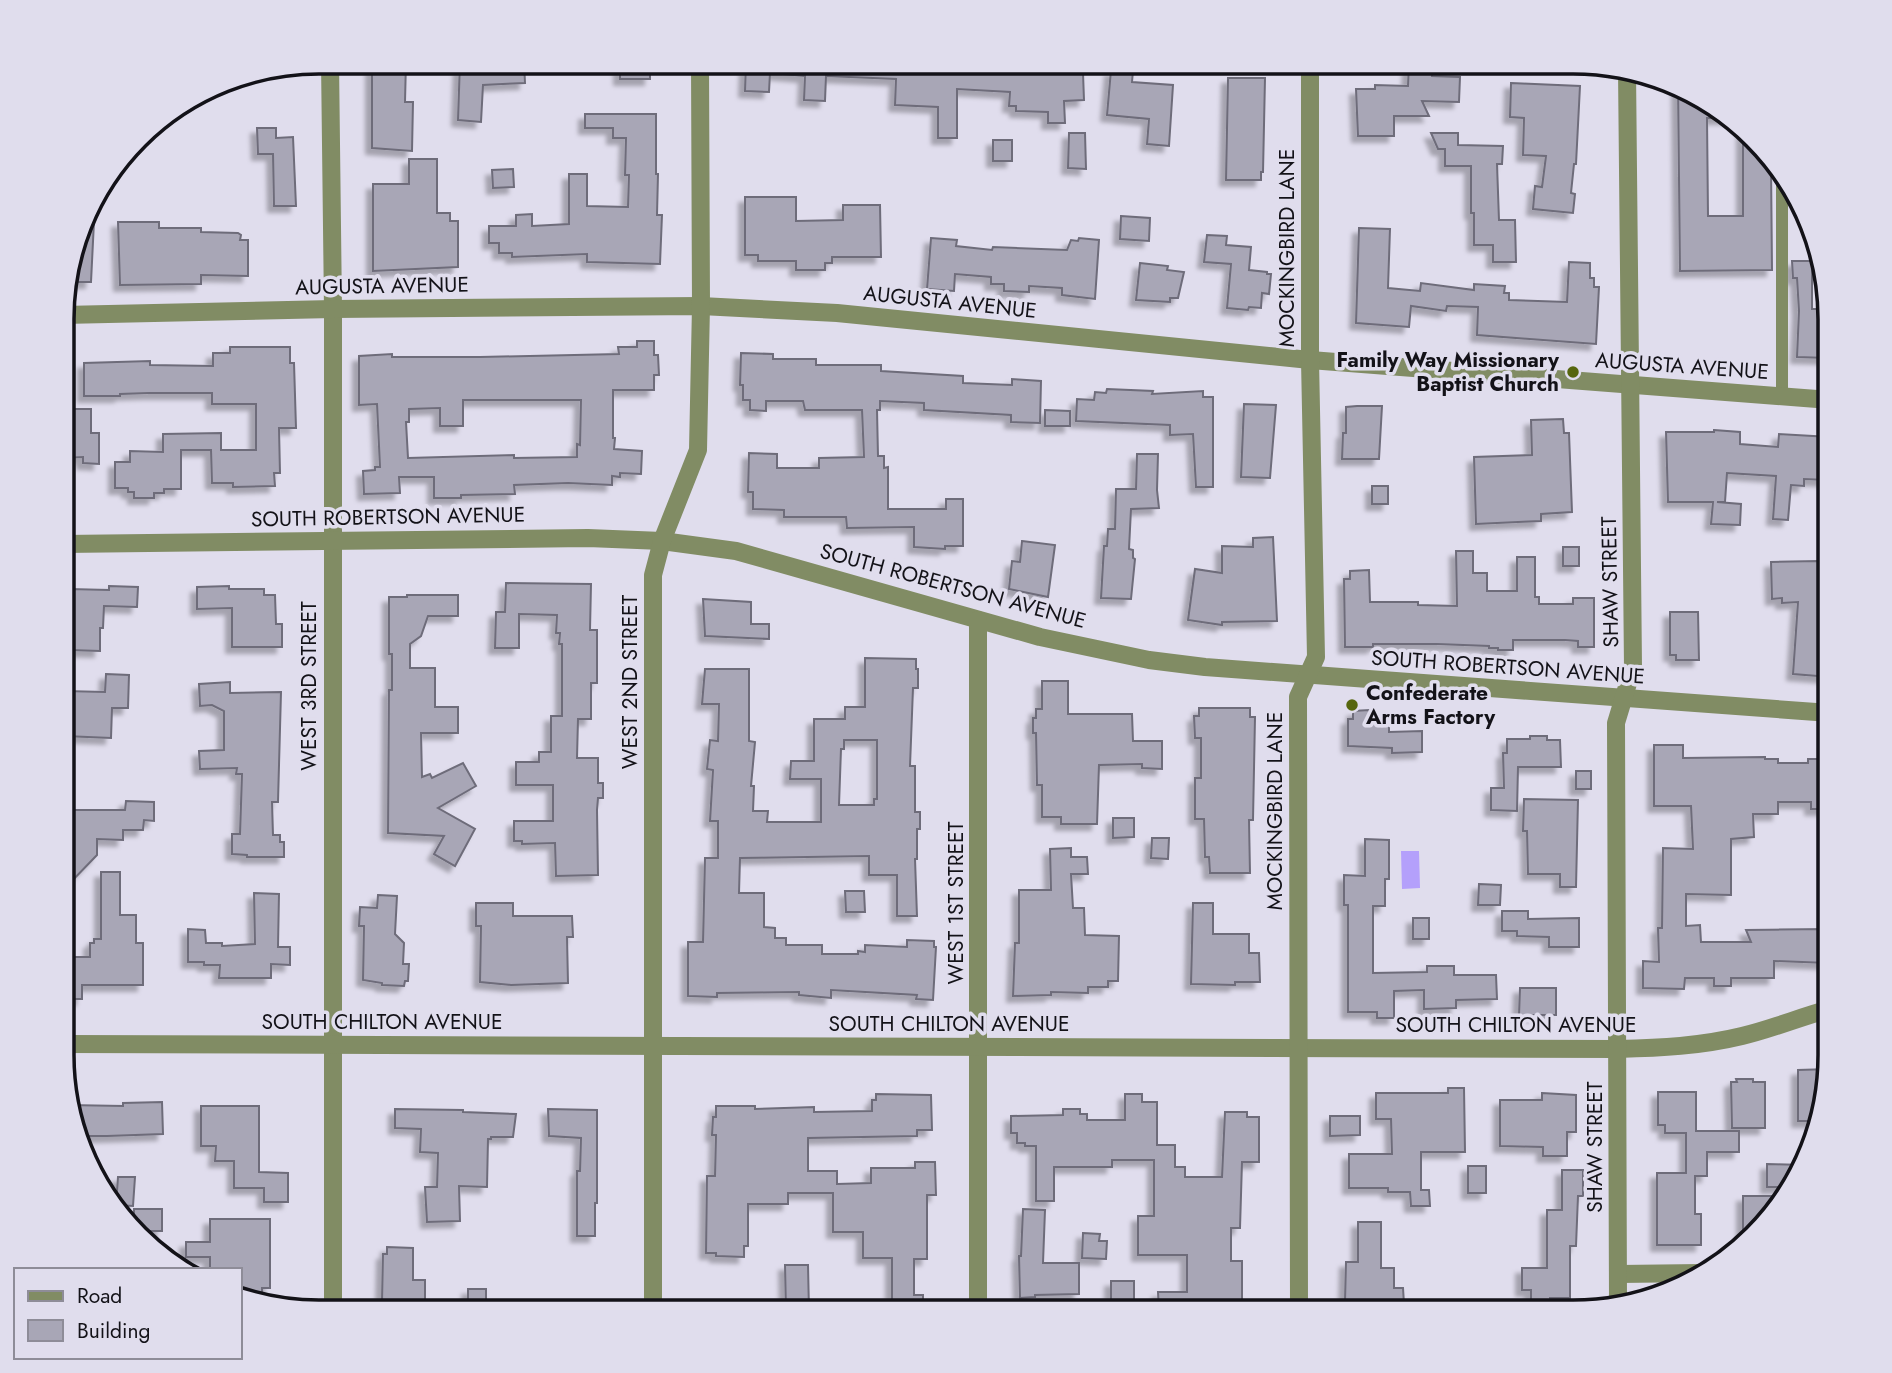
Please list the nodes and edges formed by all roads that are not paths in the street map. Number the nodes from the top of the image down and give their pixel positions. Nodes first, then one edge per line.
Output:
1 (330, 74) edge
2 (700, 74) edge
3 (1310, 74) edge
4 (1627, 80) edge
5 (1782, 190) edge
6 (701, 306) junction
7 (333, 309) junction
8 (74, 315) edge
9 (1310, 360) junction
10 (1630, 386) junction
11 (1782, 397) junction
12 (1818, 399) edge
13 (332, 540) junction
14 (662, 541) junction
15 (74, 544) edge
16 (978, 620) junction
17 (1308, 676) junction
18 (1625, 698) junction
19 (1818, 712) edge
20 (1818, 1013) edge
21 (74, 1044) edge
22 (332, 1044) junction
23 (652, 1046) junction
24 (979, 1046) junction
25 (1299, 1047) junction
26 (1618, 1049) junction
27 (1683, 1273) edge
28 (1619, 1274) junction
29 (1618, 1295) edge
30 (333, 1299) edge
31 (653, 1299) edge
32 (978, 1300) edge
33 (1299, 1300) edge

1 - 7 street, WEST 3RD STREET
2 - 6 street, WEST 2ND STREET
3 - 9 street, MOCKINGBIRD LANE
4 - 10 street, SHAW STREET
5 - 11 lane
6 - 7 street, AUGUSTA AVENUE
6 - 9 street, AUGUSTA AVENUE
6 - 14 street, WEST 2ND STREET
7 - 8 street, AUGUSTA AVENUE
7 - 13 street, WEST 3RD STREET
9 - 10 street, AUGUSTA AVENUE
9 - 17 street, MOCKINGBIRD LANE
10 - 11 street, AUGUSTA AVENUE
10 - 18 street, SHAW STREET
11 - 12 street, AUGUSTA AVENUE
13 - 14 street, SOUTH ROBERTSON AVENUE
13 - 15 street, SOUTH ROBERTSON AVENUE
13 - 22 street, WEST 3RD STREET
14 - 16 street, SOUTH ROBERTSON AVENUE
14 - 23 street, WEST 2ND STREET
16 - 17 street, SOUTH ROBERTSON AVENUE
16 - 24 street, WEST 1ST STREET
17 - 18 street, SOUTH ROBERTSON AVENUE
17 - 25 street, MOCKINGBIRD LANE
18 - 19 street, SOUTH ROBERTSON AVENUE
18 - 26 street, SHAW STREET
20 - 26 street, SOUTH CHILTON AVENUE
21 - 22 street, SOUTH CHILTON AVENUE
22 - 23 street, SOUTH CHILTON AVENUE
22 - 30 street, WEST 3RD STREET
23 - 24 street, SOUTH CHILTON AVENUE
23 - 31 street, WEST 2ND STREET
24 - 25 street, SOUTH CHILTON AVENUE
24 - 32 street, WEST 1ST STREET
25 - 26 street, SOUTH CHILTON AVENUE
25 - 33 street, MOCKINGBIRD LANE
26 - 28 street, SHAW STREET
27 - 28 street
28 - 29 street, SHAW STREET

